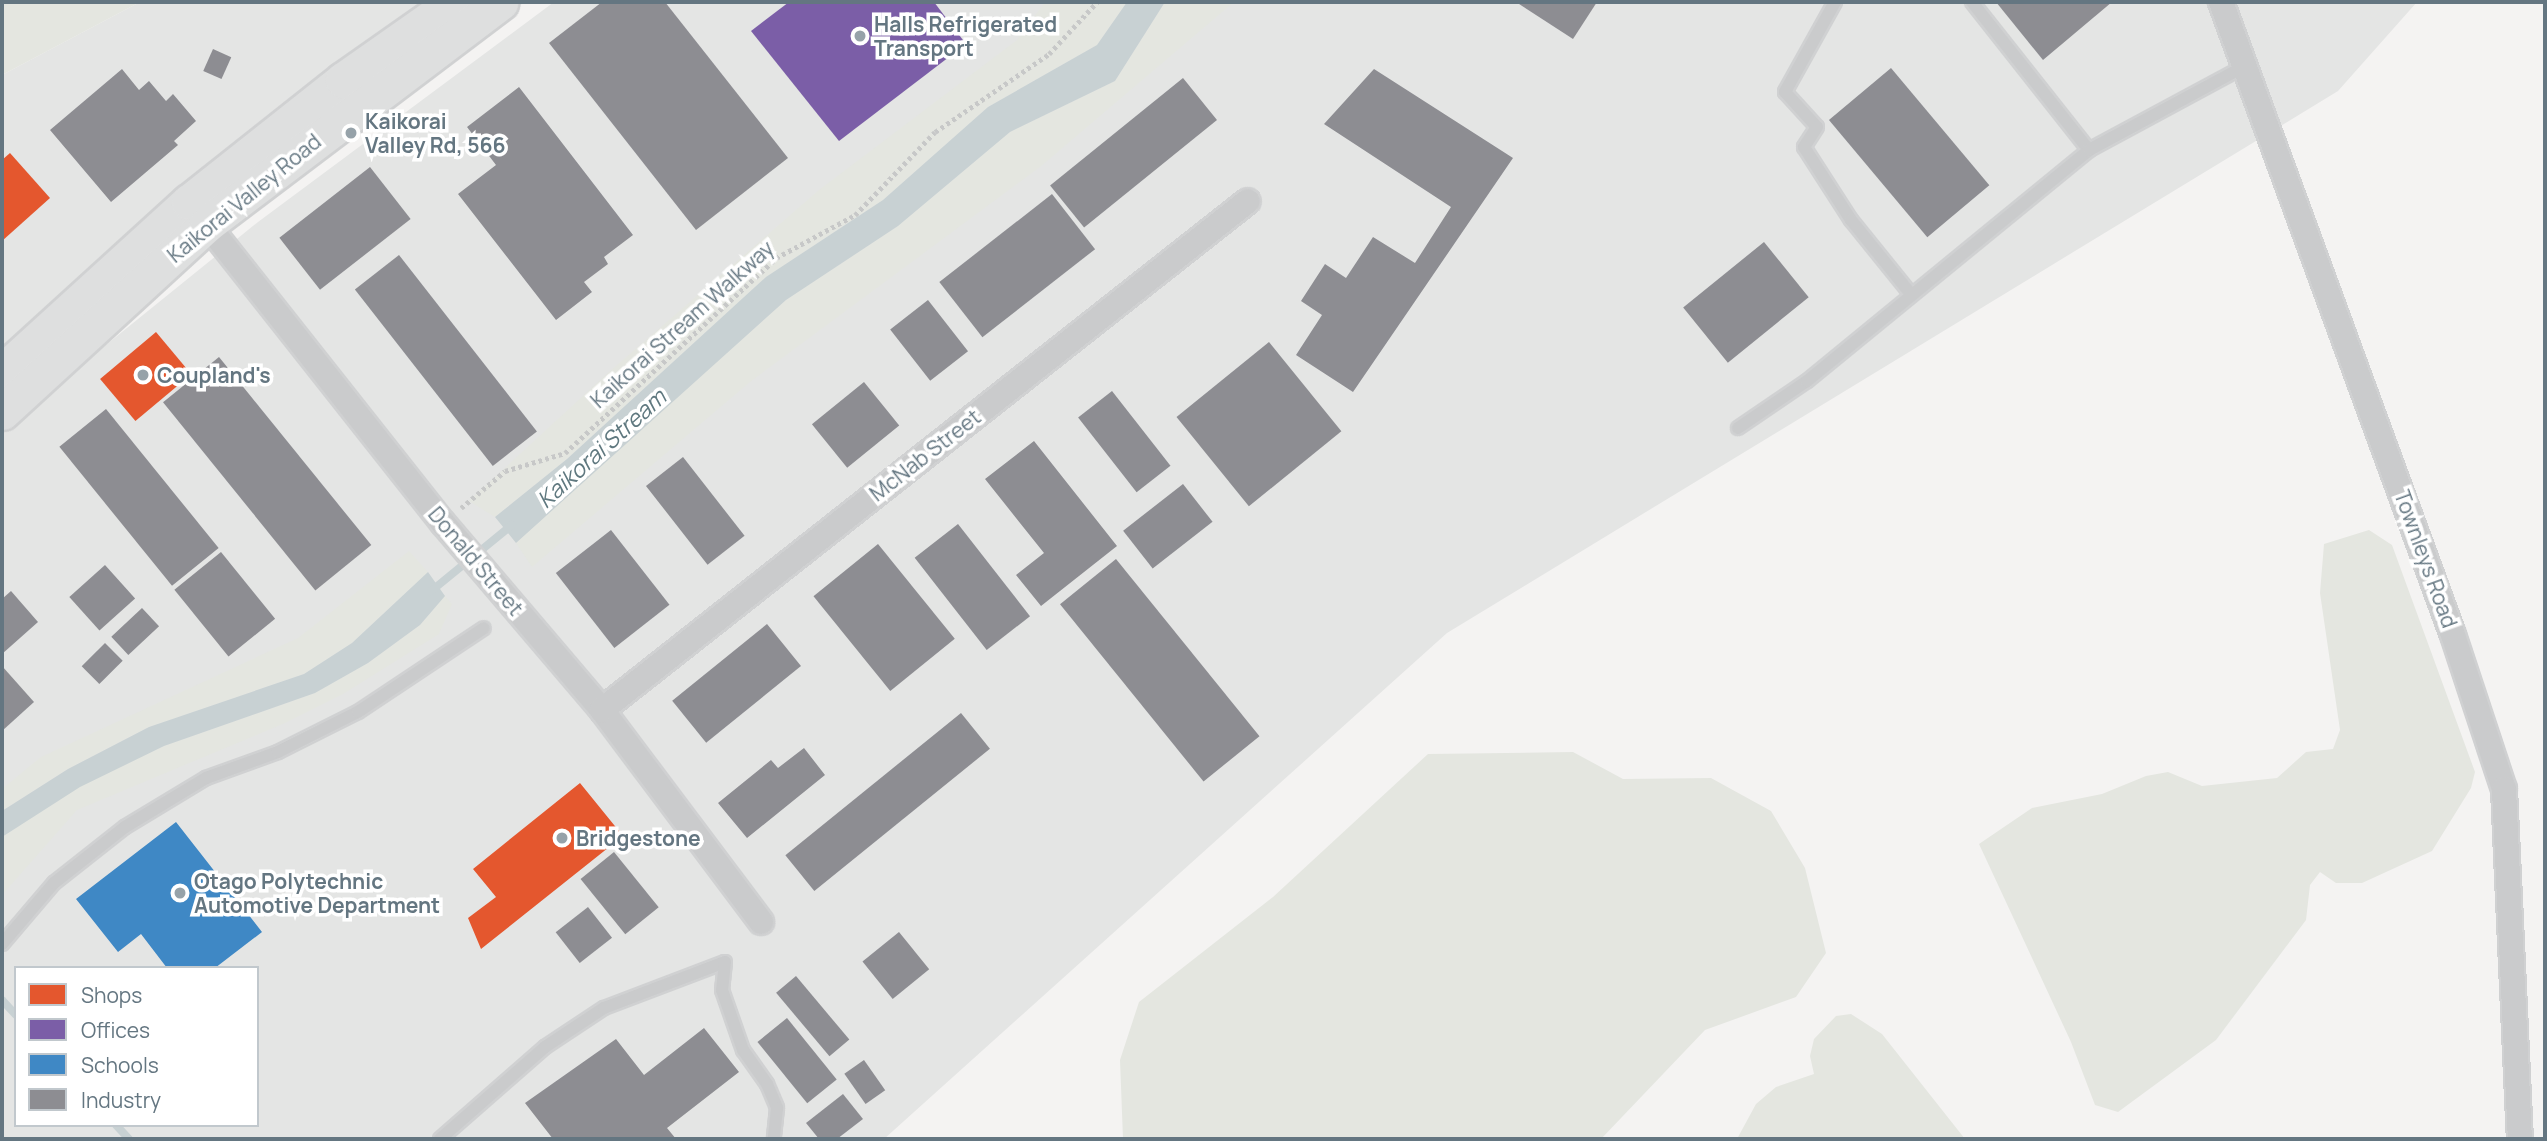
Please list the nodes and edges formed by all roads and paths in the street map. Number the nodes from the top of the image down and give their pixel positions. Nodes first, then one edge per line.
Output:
1 (454, 2) edge
2 (500, 2) edge
3 (1097, 2) edge
4 (1835, 2) edge
5 (1972, 2) edge
6 (2221, 2) edge
7 (2245, 66) junction
8 (2089, 150) junction
9 (1248, 201) dead end
10 (198, 213) junction
11 (1910, 293) junction
12 (2, 372) edge
13 (2, 412) edge
14 (1738, 428) dead end
15 (443, 523) junction
16 (484, 628) dead end
17 (602, 710) junction
18 (761, 922) dead end
19 (2, 944) edge
20 (440, 1139) edge
21 (774, 1139) edge
22 (2520, 1139) edge

1 - 10 main road, Kaikorai Valley Road
2 - 10 main road, Kaikorai Valley Road
3 - 15 path, Kaikorai Stream Walkway
4 - 11 lane
5 - 8 lane
6 - 7 street, Townleys Road
7 - 8 lane
7 - 22 street, Townleys Road
8 - 11 lane
9 - 17 street, McNab Street
10 - 12 main road, Kaikorai Valley Road
10 - 13 main road, Kaikorai Valley Road
10 - 15 street, Donald Street
11 - 14 lane
15 - 17 street, Donald Street
16 - 19 lane
17 - 18 street, Donald Street
20 - 21 lane

